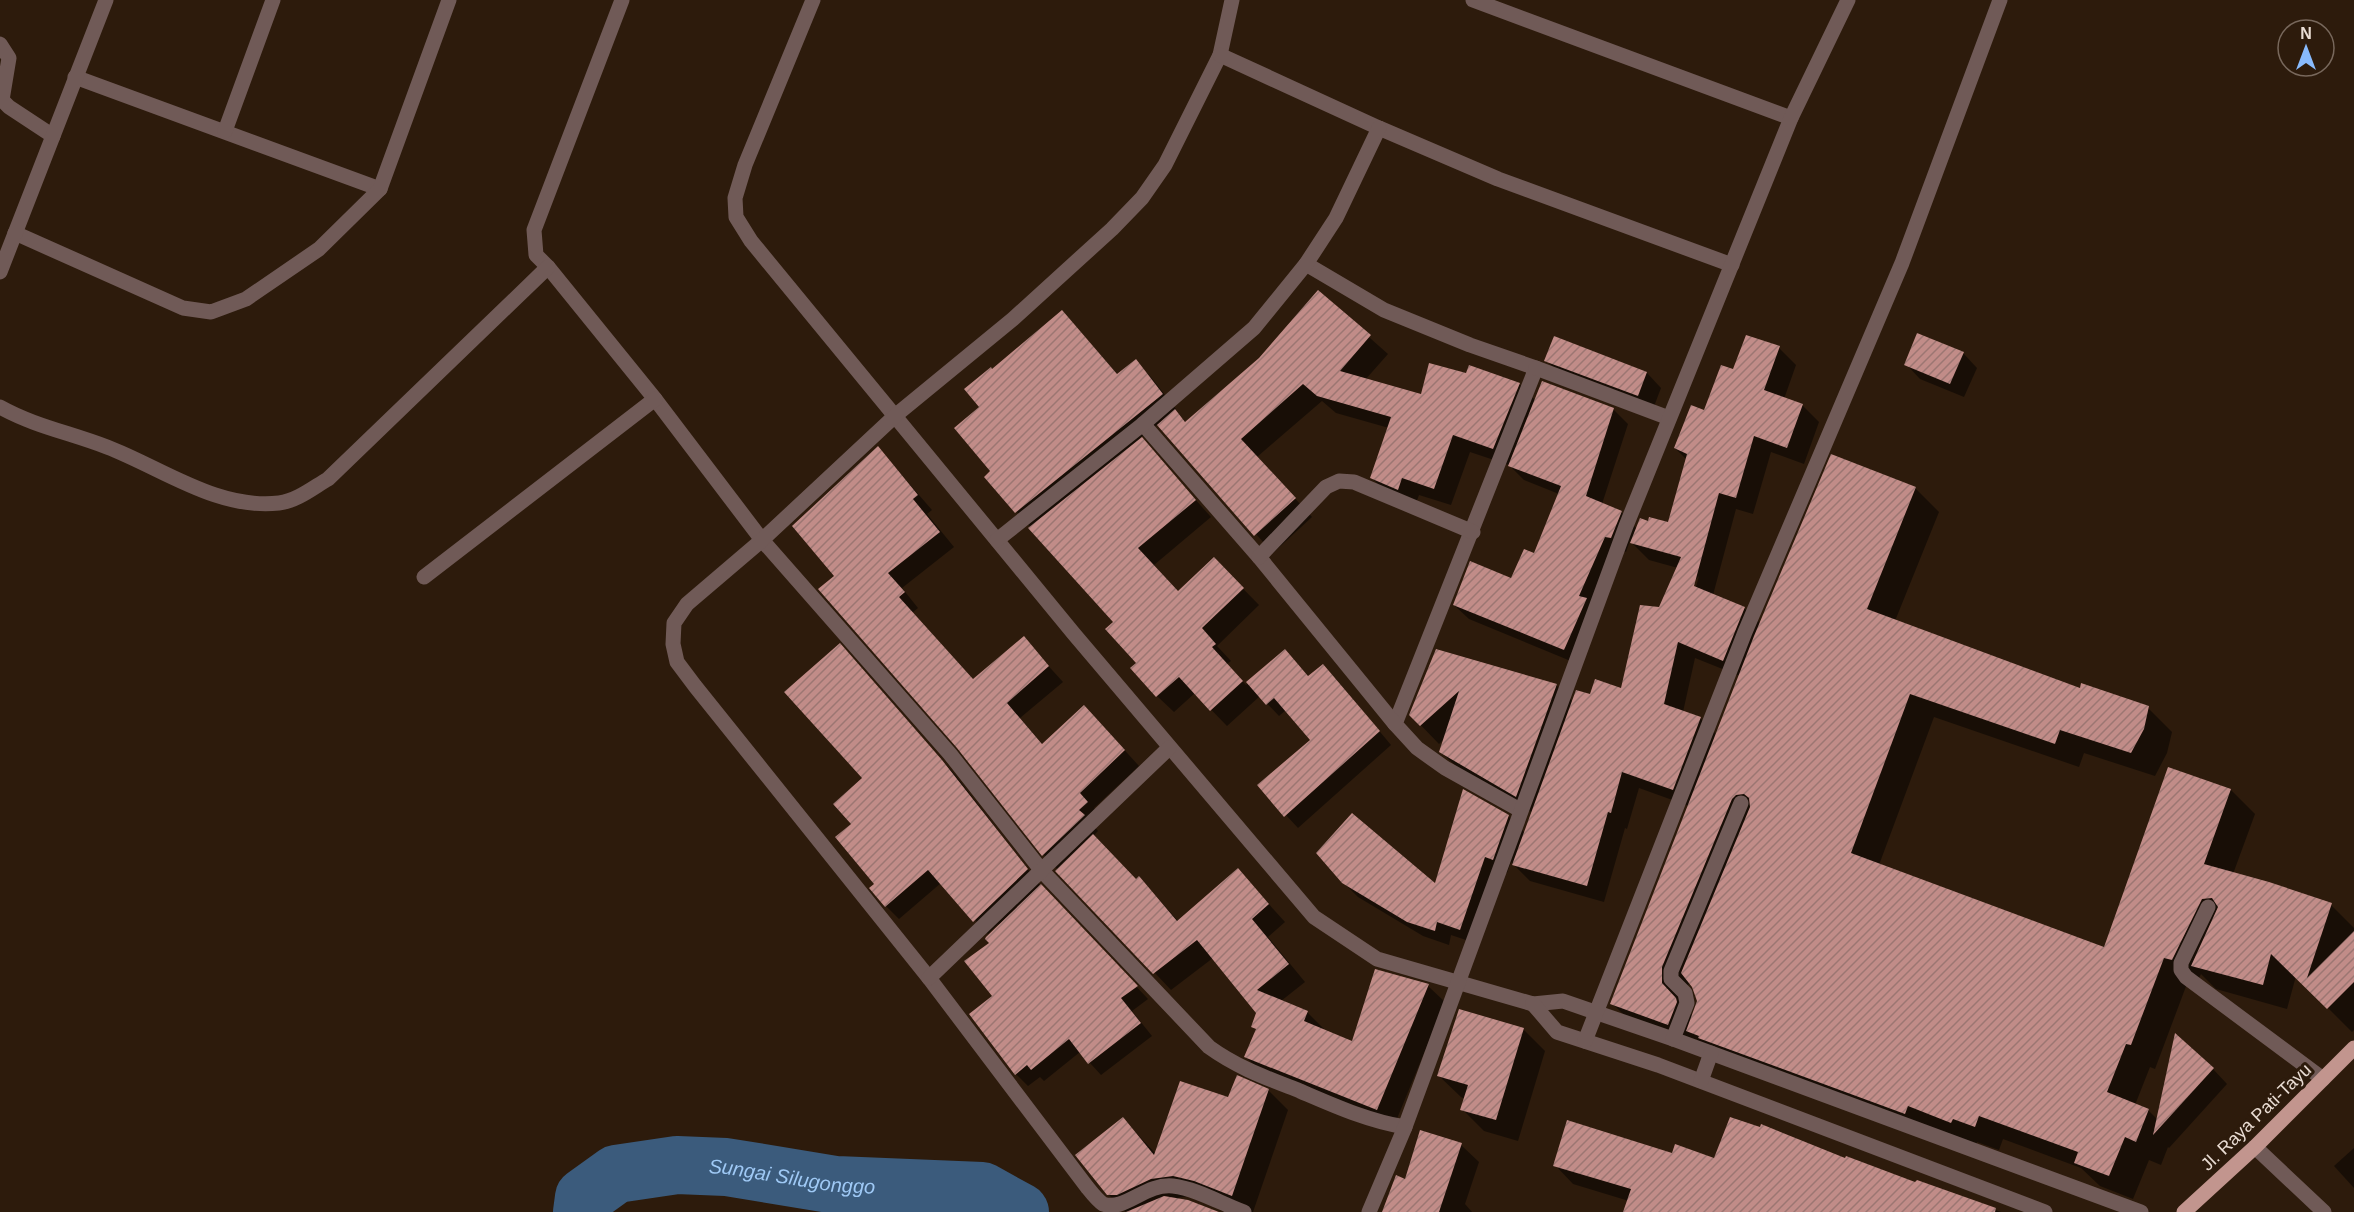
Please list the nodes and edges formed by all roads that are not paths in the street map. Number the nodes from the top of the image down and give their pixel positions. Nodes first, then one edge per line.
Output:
1 (106, 0) edge
2 (273, 0) edge
3 (449, 0) edge
4 (622, 0) edge
5 (813, 0) edge
6 (1232, 0) edge
7 (1473, 0) edge
8 (1848, 0) edge
9 (2000, 0) edge
10 (0, 44) edge
11 (1220, 55) junction
12 (75, 77) junction
13 (1791, 118) junction
14 (1379, 128) junction
15 (225, 131) junction
16 (52, 136) junction
17 (380, 189) junction
18 (15, 233) junction
19 (1306, 264) junction
20 (1732, 265) junction
21 (548, 267) junction
22 (0, 272) edge
23 (1536, 368) junction
24 (655, 399) junction
25 (0, 407) edge
26 (896, 415) junction
27 (1669, 418) junction
28 (1143, 424) junction
29 (1473, 532) junction
30 (762, 540) junction
31 (998, 540) junction
32 (1259, 557) junction
33 (424, 577) dead end
34 (1395, 724) junction
35 (1169, 748) junction
36 (1741, 803) dead end
37 (1520, 810) junction
38 (1042, 871) junction
39 (2208, 906) dead end
40 (929, 978) junction
41 (1458, 982) junction
42 (1533, 1004) junction
43 (1597, 1013) junction
44 (1673, 1039) junction
45 (1585, 1041) junction
46 (2354, 1048) edge
47 (1711, 1053) junction
48 (2323, 1079) junction
49 (1701, 1082) junction
50 (1405, 1127) junction
51 (2255, 1147) junction
52 (1244, 1212) edge
53 (1369, 1212) edge
54 (2045, 1212) edge
55 (2141, 1212) edge
56 (2184, 1212) edge
57 (2324, 1212) edge

1 - 12 street
2 - 15 street
3 - 17 street
4 - 21 street
5 - 26 street
6 - 11 street
7 - 13 street
8 - 13 street
9 - 43 street
10 - 16 street
11 - 14 street
11 - 26 street
12 - 15 street
12 - 16 street
13 - 20 street
14 - 19 street
14 - 20 street
15 - 17 street
16 - 18 street
17 - 18 street
18 - 22 street
19 - 23 street
19 - 28 street
20 - 27 street
21 - 24 street
21 - 25 street
23 - 27 street
23 - 29 street
24 - 30 street
24 - 33 street
26 - 30 street
26 - 31 street
27 - 37 street
28 - 31 street
28 - 32 street
29 - 32 street
29 - 34 street
30 - 38 street
30 - 40 street
31 - 35 street
32 - 34 street
34 - 37 street
35 - 38 street
35 - 41 street
36 - 44 street
37 - 41 street
38 - 40 street
38 - 50 street
39 - 48 street
40 - 52 street
41 - 42 street
41 - 50 street
42 - 43 street
42 - 45 street
43 - 44 street
43 - 45 street
44 - 47 street
45 - 49 street
46 - 48 main road, Jl. Raya Pati-Tayu
47 - 49 street
47 - 55 street
48 - 51 main road, Jl. Raya Pati-Tayu
49 - 54 street
50 - 53 street
51 - 56 main road, Jl. Raya Pati-Tayu
51 - 57 street

